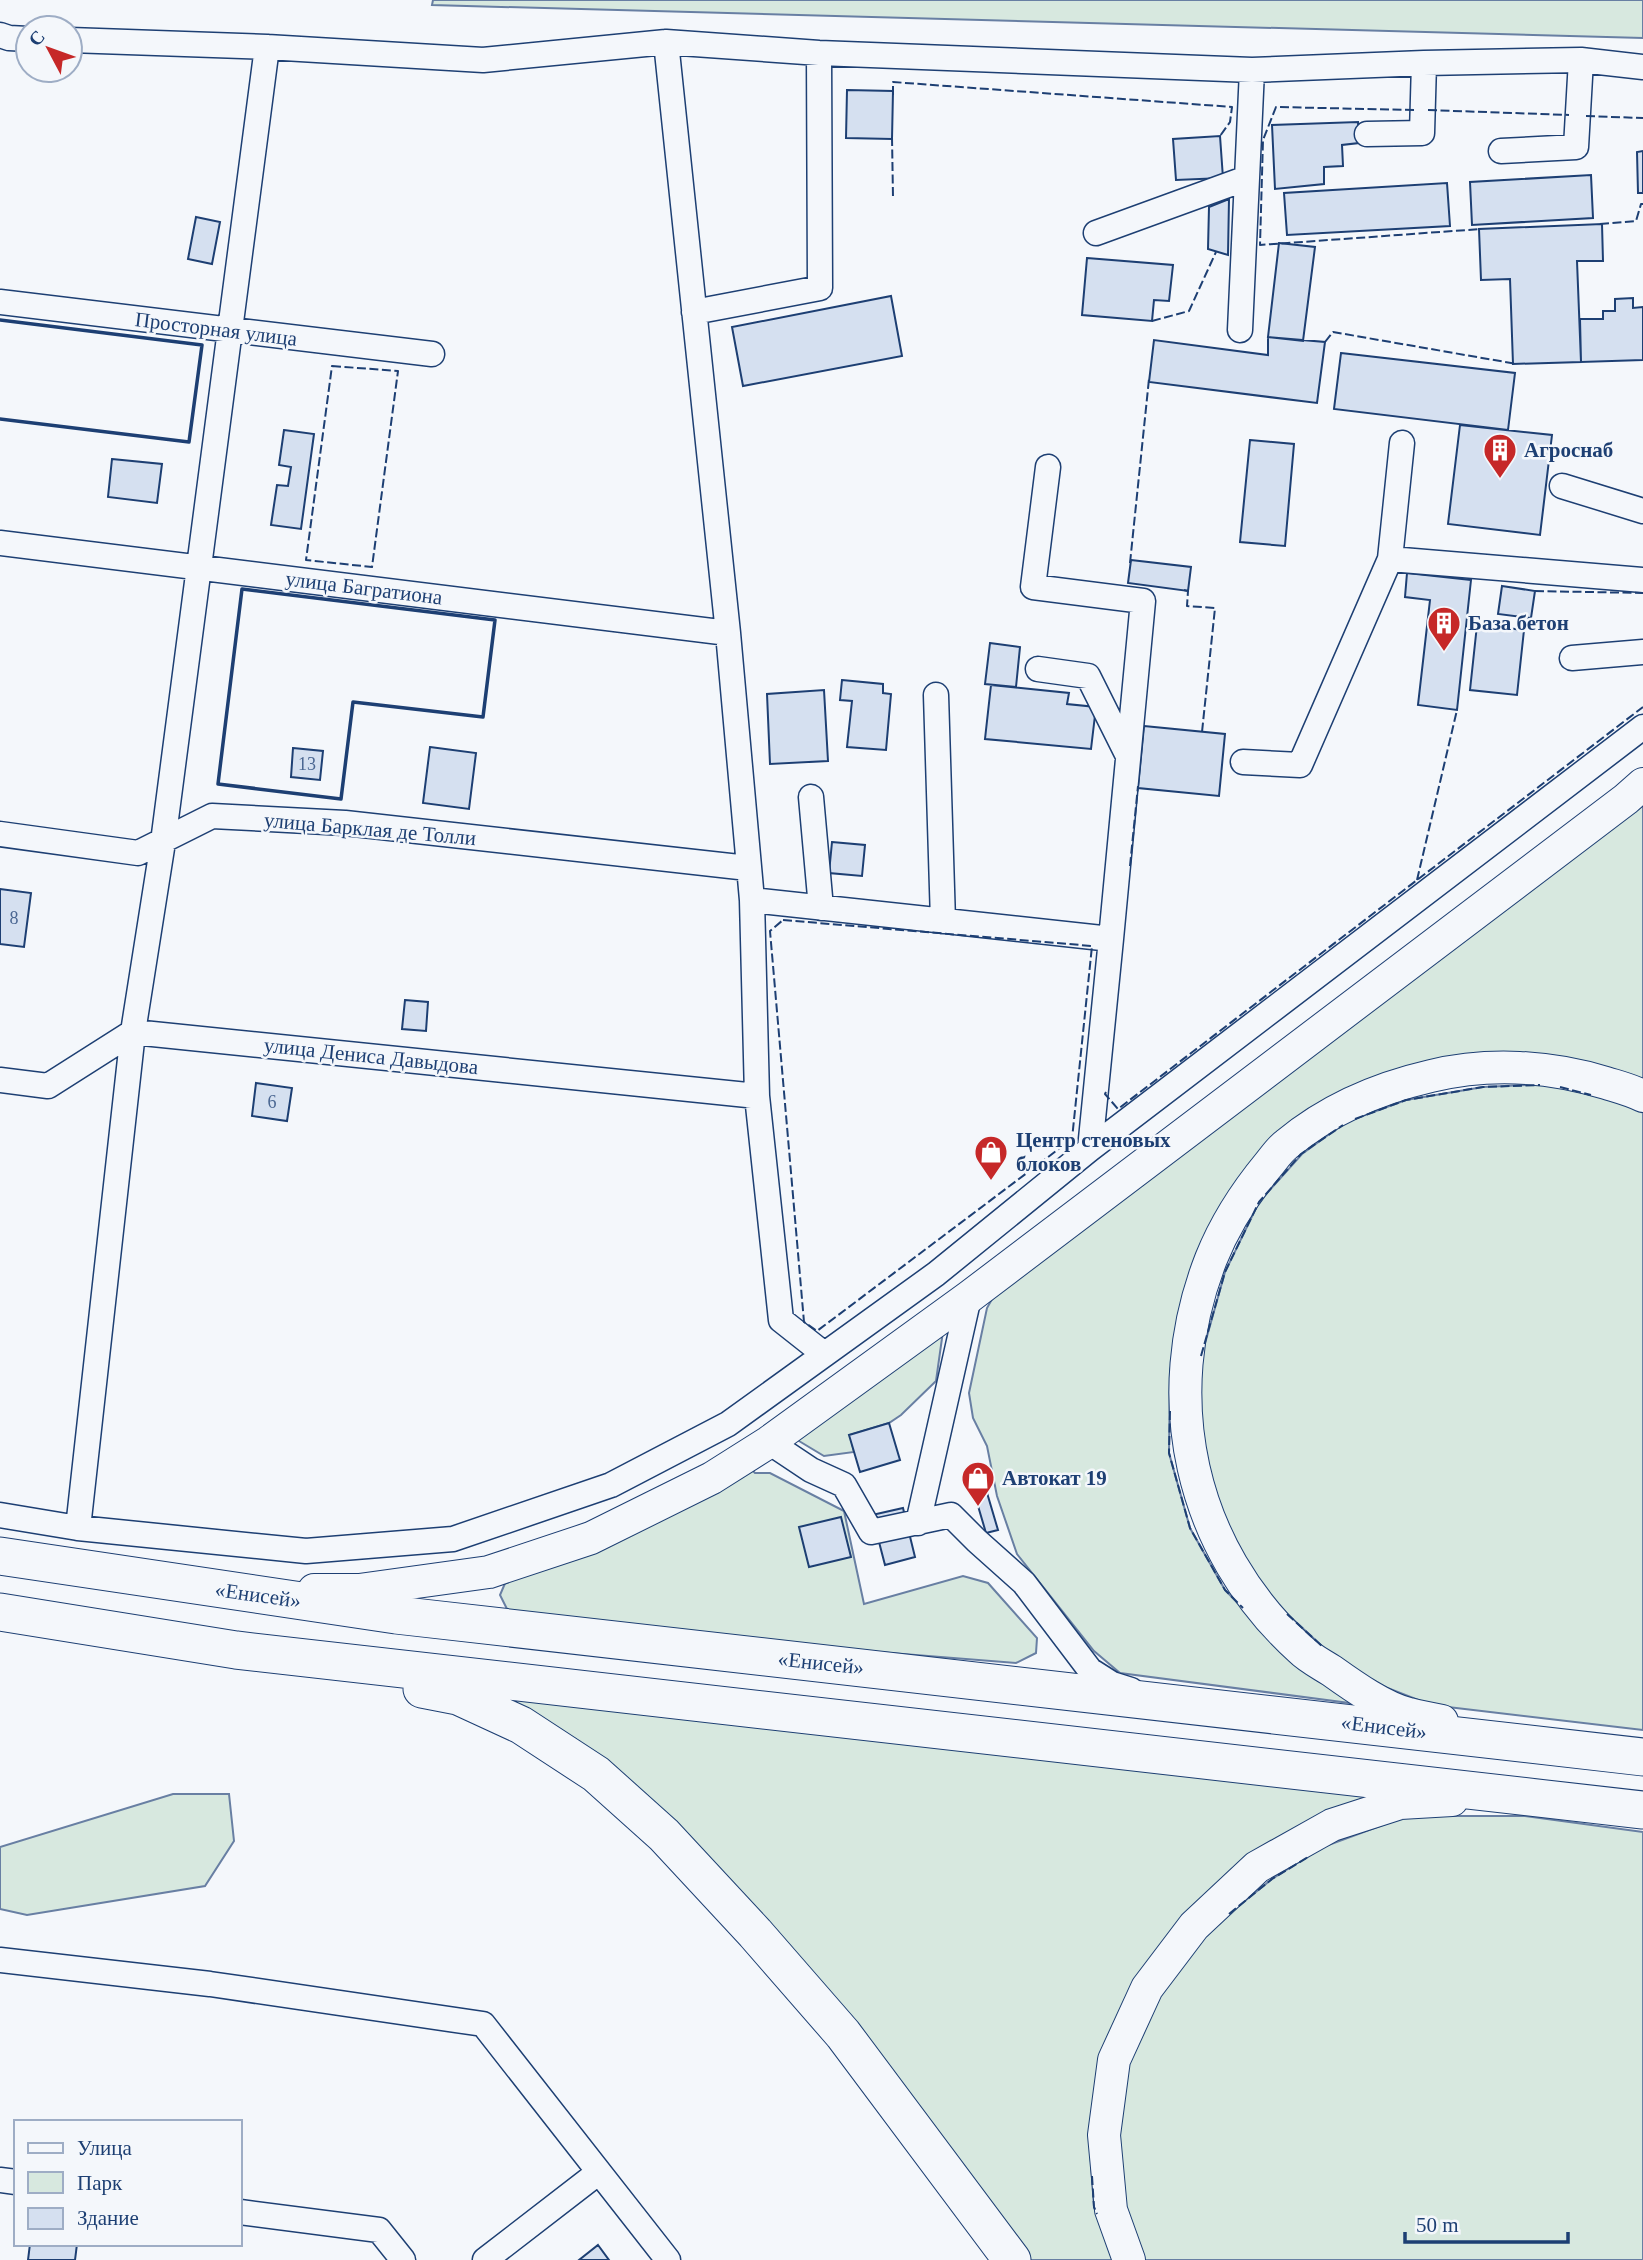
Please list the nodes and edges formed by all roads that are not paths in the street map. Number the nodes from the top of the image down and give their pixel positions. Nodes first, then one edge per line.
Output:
1 (84, 40) edge
2 (666, 42) junction
3 (267, 47) junction
4 (819, 52) junction
5 (1581, 60) junction
6 (1424, 63) junction
7 (1643, 67) edge
8 (1252, 70) junction
9 (1367, 134) dead end
10 (1501, 151) dead end
11 (1247, 178) junction
12 (1096, 233) dead end
13 (0, 302) edge
14 (694, 312) junction
15 (1240, 330) dead end
16 (229, 331) junction
17 (432, 354) dead end
18 (1402, 443) dead end
19 (1048, 467) dead end
20 (1562, 486) dead end
21 (1643, 511) edge
22 (0, 543) edge
23 (1390, 559) junction
24 (200, 567) junction
25 (1643, 580) edge
26 (728, 633) junction
27 (1643, 652) edge
28 (1572, 658) dead end
29 (1038, 670) dead end
30 (936, 695) dead end
31 (1643, 727) edge
32 (1128, 755) junction
33 (1243, 762) dead end
34 (1643, 784) edge
35 (811, 797) dead end
36 (0, 834) edge
37 (163, 842) junction
38 (748, 868) junction
39 (752, 900) junction
40 (821, 908) junction
41 (943, 921) junction
42 (1111, 939) junction
43 (133, 1032) junction
44 (0, 1080) edge
45 (757, 1096) junction
46 (1643, 1096) edge
47 (1090, 1149) junction
48 (969, 1297) junction
49 (824, 1354) junction
50 (769, 1442) junction
51 (0, 1515) edge
52 (918, 1523) junction
53 (78, 1528) junction
54 (0, 1556) edge
55 (217, 1590) junction
56 (0, 1612) edge
57 (236, 1650) junction
58 (1165, 1702) junction
59 (1633, 1756) edge
60 (1526, 1796) junction
61 (1643, 1810) edge
62 (0, 1960) edge
63 (599, 2172) junction
64 (242, 2212) edge
65 (403, 2260) edge
66 (485, 2260) edge
67 (668, 2260) edge
68 (1012, 2260) edge
69 (1129, 2260) edge

1 - 3 street
2 - 3 street
2 - 4 street
2 - 14 street
3 - 16 street
4 - 8 street
4 - 14 street
5 - 6 street
5 - 7 street
5 - 10 street
6 - 8 street
6 - 9 street
8 - 11 street
11 - 12 street
11 - 15 street
13 - 16 street, Просторная улица
14 - 26 street
16 - 17 street, Просторная улица
16 - 24 street
18 - 23 street
19 - 32 street
20 - 21 street
22 - 24 street, улица Багратиона
23 - 25 street
23 - 33 street
24 - 26 street, улица Багратиона
24 - 37 street
26 - 38 street
27 - 28 street
29 - 32 street
30 - 41 street
31 - 47 street
32 - 42 street
34 - 48 main road
35 - 40 street
36 - 37 street, улица Барклая де Толли
37 - 38 street, улица Барклая де Толли
37 - 43 street
38 - 39 street
39 - 40 street
39 - 45 street
40 - 41 street
41 - 42 street
42 - 47 street
43 - 44 street
43 - 45 street, улица Дениса Давыдова
43 - 53 street
45 - 49 street
46 - 59 main road
47 - 49 street
48 - 50 main road
48 - 52 street
49 - 53 street
50 - 52 street
50 - 55 main road
51 - 53 street
52 - 58 street
54 - 55 highway, «Енисей»
55 - 58 highway, «Енисей»
56 - 57 highway
57 - 60 highway
57 - 68 highway
58 - 59 highway, «Енисей»
60 - 61 highway
60 - 69 main road
62 - 63 street
63 - 66 street
63 - 67 street
64 - 65 street

